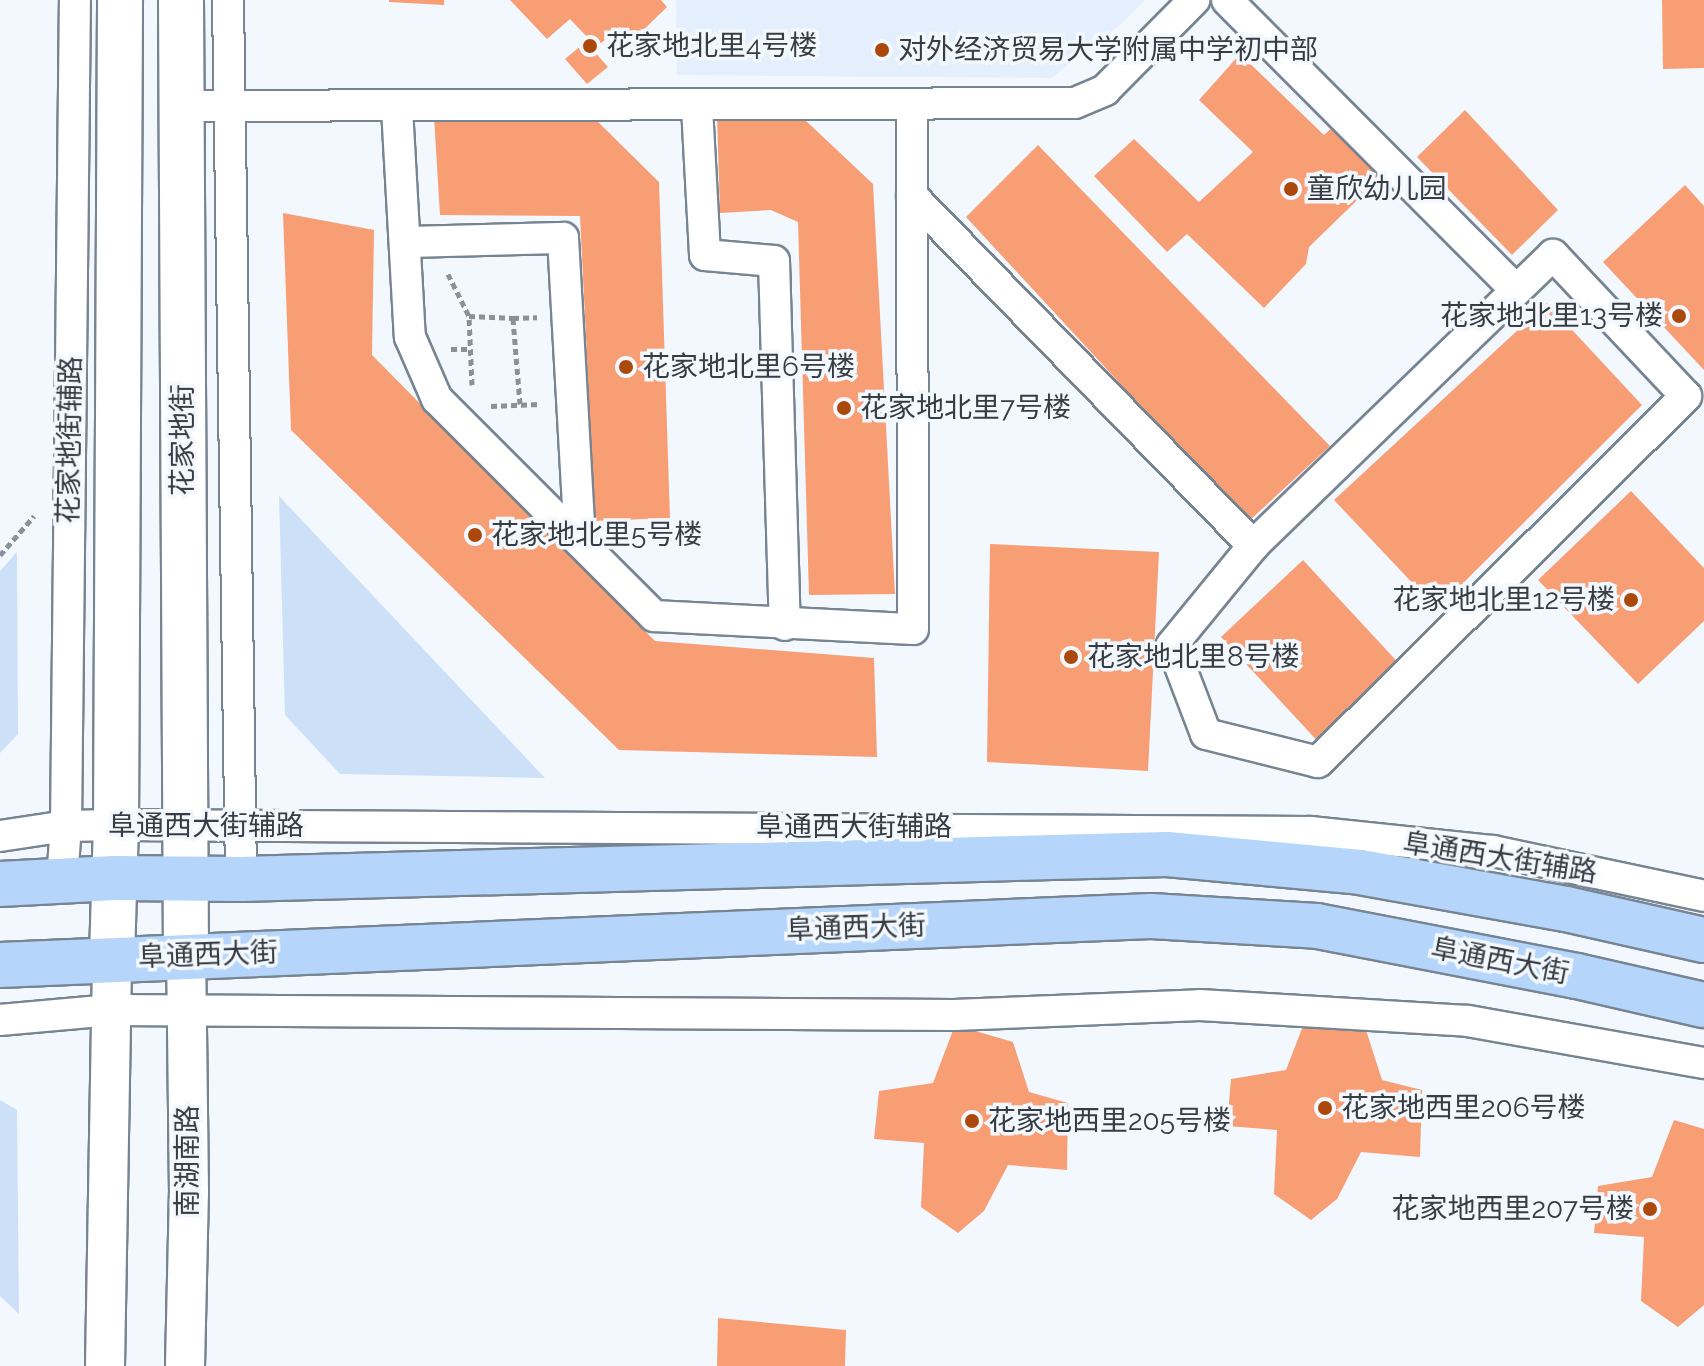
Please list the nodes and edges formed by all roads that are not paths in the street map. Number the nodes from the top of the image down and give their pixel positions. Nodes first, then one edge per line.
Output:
1 (75, 0) edge
2 (120, 0) edge
3 (181, 0) edge
4 (228, 0) edge
5 (1194, 0) edge
6 (1227, 0) edge
7 (181, 106) junction
8 (912, 106) junction
9 (697, 107) junction
10 (397, 108) junction
11 (228, 109) junction
12 (912, 196) junction
13 (418, 241) junction
14 (1516, 290) junction
15 (580, 542) junction
16 (1253, 546) junction
17 (785, 625) junction
18 (116, 825) junction
19 (184, 825) junction
20 (240, 825) junction
21 (66, 826) junction
22 (0, 836) edge
23 (114, 878) junction
24 (241, 879) junction
25 (62, 880) junction
26 (184, 880) junction
27 (0, 884) edge
28 (1704, 896) edge
29 (1704, 940) edge
30 (186, 956) junction
31 (112, 958) junction
32 (0, 965) edge
33 (1704, 1005) edge
34 (112, 1010) junction
35 (187, 1011) junction
36 (0, 1020) edge
37 (1704, 1063) edge
38 (105, 1366) edge
39 (185, 1366) edge

1 - 21 street, 花家地街辅路
2 - 18 main road
3 - 7 main road, 花家地街
4 - 11 street
5 - 8 street
6 - 14 street
7 - 11 street
7 - 19 main road, 花家地街
8 - 9 street
8 - 12 street
9 - 10 street
9 - 17 street
10 - 11 street
10 - 13 street
11 - 20 street
12 - 16 street
12 - 17 street
13 - 15 street
13 - 15 street
14 - 16 street
14 - 16 street
15 - 17 street
18 - 19 street, 阜通西大街辅路
18 - 21 street, 阜通西大街辅路
18 - 23 main road
19 - 20 street, 阜通西大街辅路
19 - 26 main road, 花家地街
20 - 24 street
20 - 28 street, 阜通西大街辅路
21 - 22 street, 阜通西大街辅路
21 - 25 street, 花家地街辅路
23 - 25 main road
23 - 26 main road
23 - 31 main road
24 - 26 main road
24 - 29 main road
25 - 27 main road
26 - 30 main road, 花家地街
30 - 31 main road, 阜通西大街
30 - 33 main road, 阜通西大街
30 - 35 street, 南湖南路
31 - 32 main road, 阜通西大街
31 - 34 street
34 - 35 street
34 - 36 street
34 - 38 street
35 - 37 street
35 - 39 street, 南湖南路

